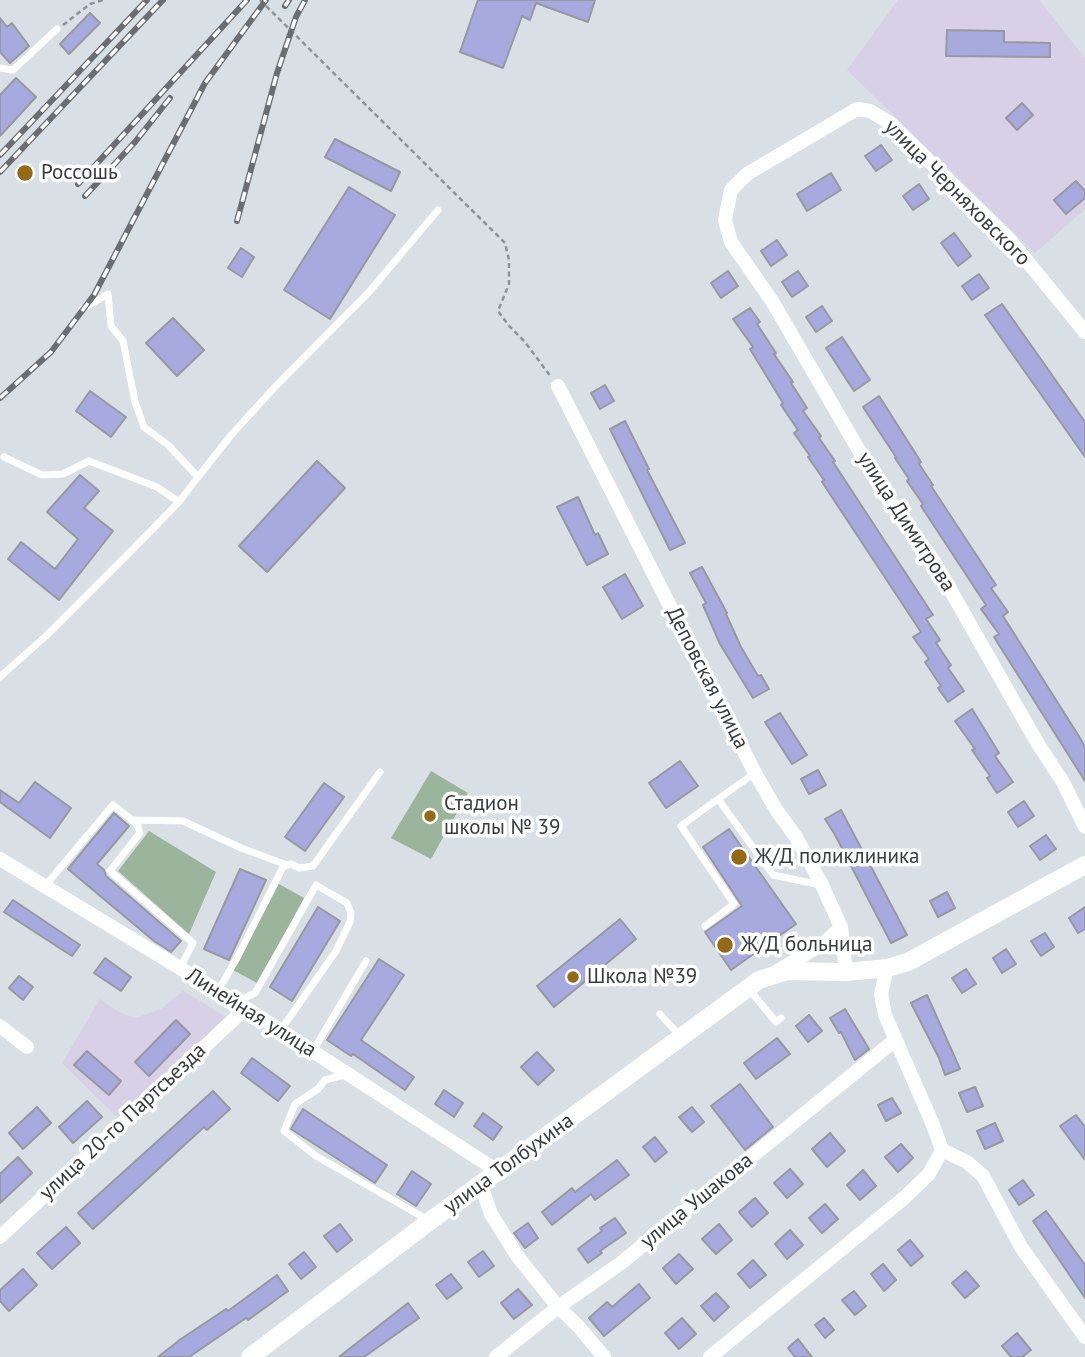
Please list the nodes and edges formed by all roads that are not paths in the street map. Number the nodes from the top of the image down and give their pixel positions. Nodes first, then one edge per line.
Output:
1 (57, 29) road end
2 (0, 68) edge
3 (438, 210) dead end
4 (725, 220) joint
5 (82, 309) dead end
6 (1083, 324) edge
7 (558, 386) road end
8 (4, 457) dead end
9 (198, 477) junction
10 (178, 502) junction
11 (0, 677) edge
12 (380, 772) dead end
13 (755, 773) junction
14 (718, 799) junction
15 (132, 820) junction
16 (1085, 827) edge
17 (0, 859) edge
18 (1085, 865) edge
19 (287, 866) junction
20 (822, 885) junction
21 (45, 886) junction
22 (705, 926) dead end
23 (841, 927) junction
24 (366, 961) dead end
25 (887, 968) junction
26 (180, 969) junction
27 (846, 972) junction
28 (771, 975) junction
29 (748, 987) junction
30 (218, 991) junction
31 (241, 1005) junction
32 (660, 1014) dead end
33 (781, 1018) dead end
34 (0, 1026) edge
35 (280, 1031) junction
36 (681, 1037) junction
37 (895, 1040) junction
38 (27, 1048) dead end
39 (313, 1051) junction
40 (348, 1074) junction
41 (942, 1150) junction
42 (499, 1172) junction
43 (481, 1185) junction
44 (430, 1221) junction
45 (0, 1237) edge
46 (558, 1307) junction
47 (1085, 1337) edge
48 (250, 1357) edge
49 (496, 1357) edge
50 (604, 1357) edge
51 (710, 1357) edge

1 - 2 lane
3 - 9 lane
4 - 6 street, улица Черняховского
4 - 16 street, улица Димитрова
5 - 9 lane
7 - 13 street, Деповская улица
8 - 10 lane
9 - 10 lane
10 - 11 lane
12 - 19 lane
13 - 14 lane
13 - 20 street, Деповская улица
14 - 20 lane
14 - 22 lane
15 - 19 lane
15 - 21 lane
15 - 26 lane
17 - 21 street, Линейная улица
18 - 25 street, улица Толбухина
19 - 30 lane
20 - 23 street, Деповская улица
21 - 26 street, Линейная улица
23 - 27 street, Деповская улица
23 - 28 street, улица Толбухина
24 - 39 lane
25 - 27 street, улица Толбухина
25 - 37 street
26 - 30 street, Линейная улица
27 - 28 street, улица Толбухина
28 - 29 street, улица Толбухина
29 - 33 lane
29 - 36 street, улица Толбухина
30 - 31 street, Линейная улица
31 - 35 street, Линейная улица
31 - 35 lane
31 - 45 street, улица 20-го Партсъезда
32 - 36 lane
34 - 38 street
35 - 39 street, Линейная улица
36 - 42 street, улица Толбухина
37 - 41 street
37 - 46 street, улица Ушакова
39 - 40 street, Линейная улица
40 - 42 street, Линейная улица
40 - 44 lane
41 - 47 street
41 - 51 street
42 - 43 street, улица Толбухина
43 - 44 street, улица Толбухина
43 - 46 street
44 - 48 street, улица Толбухина
46 - 49 street, улица Ушакова
46 - 50 street

